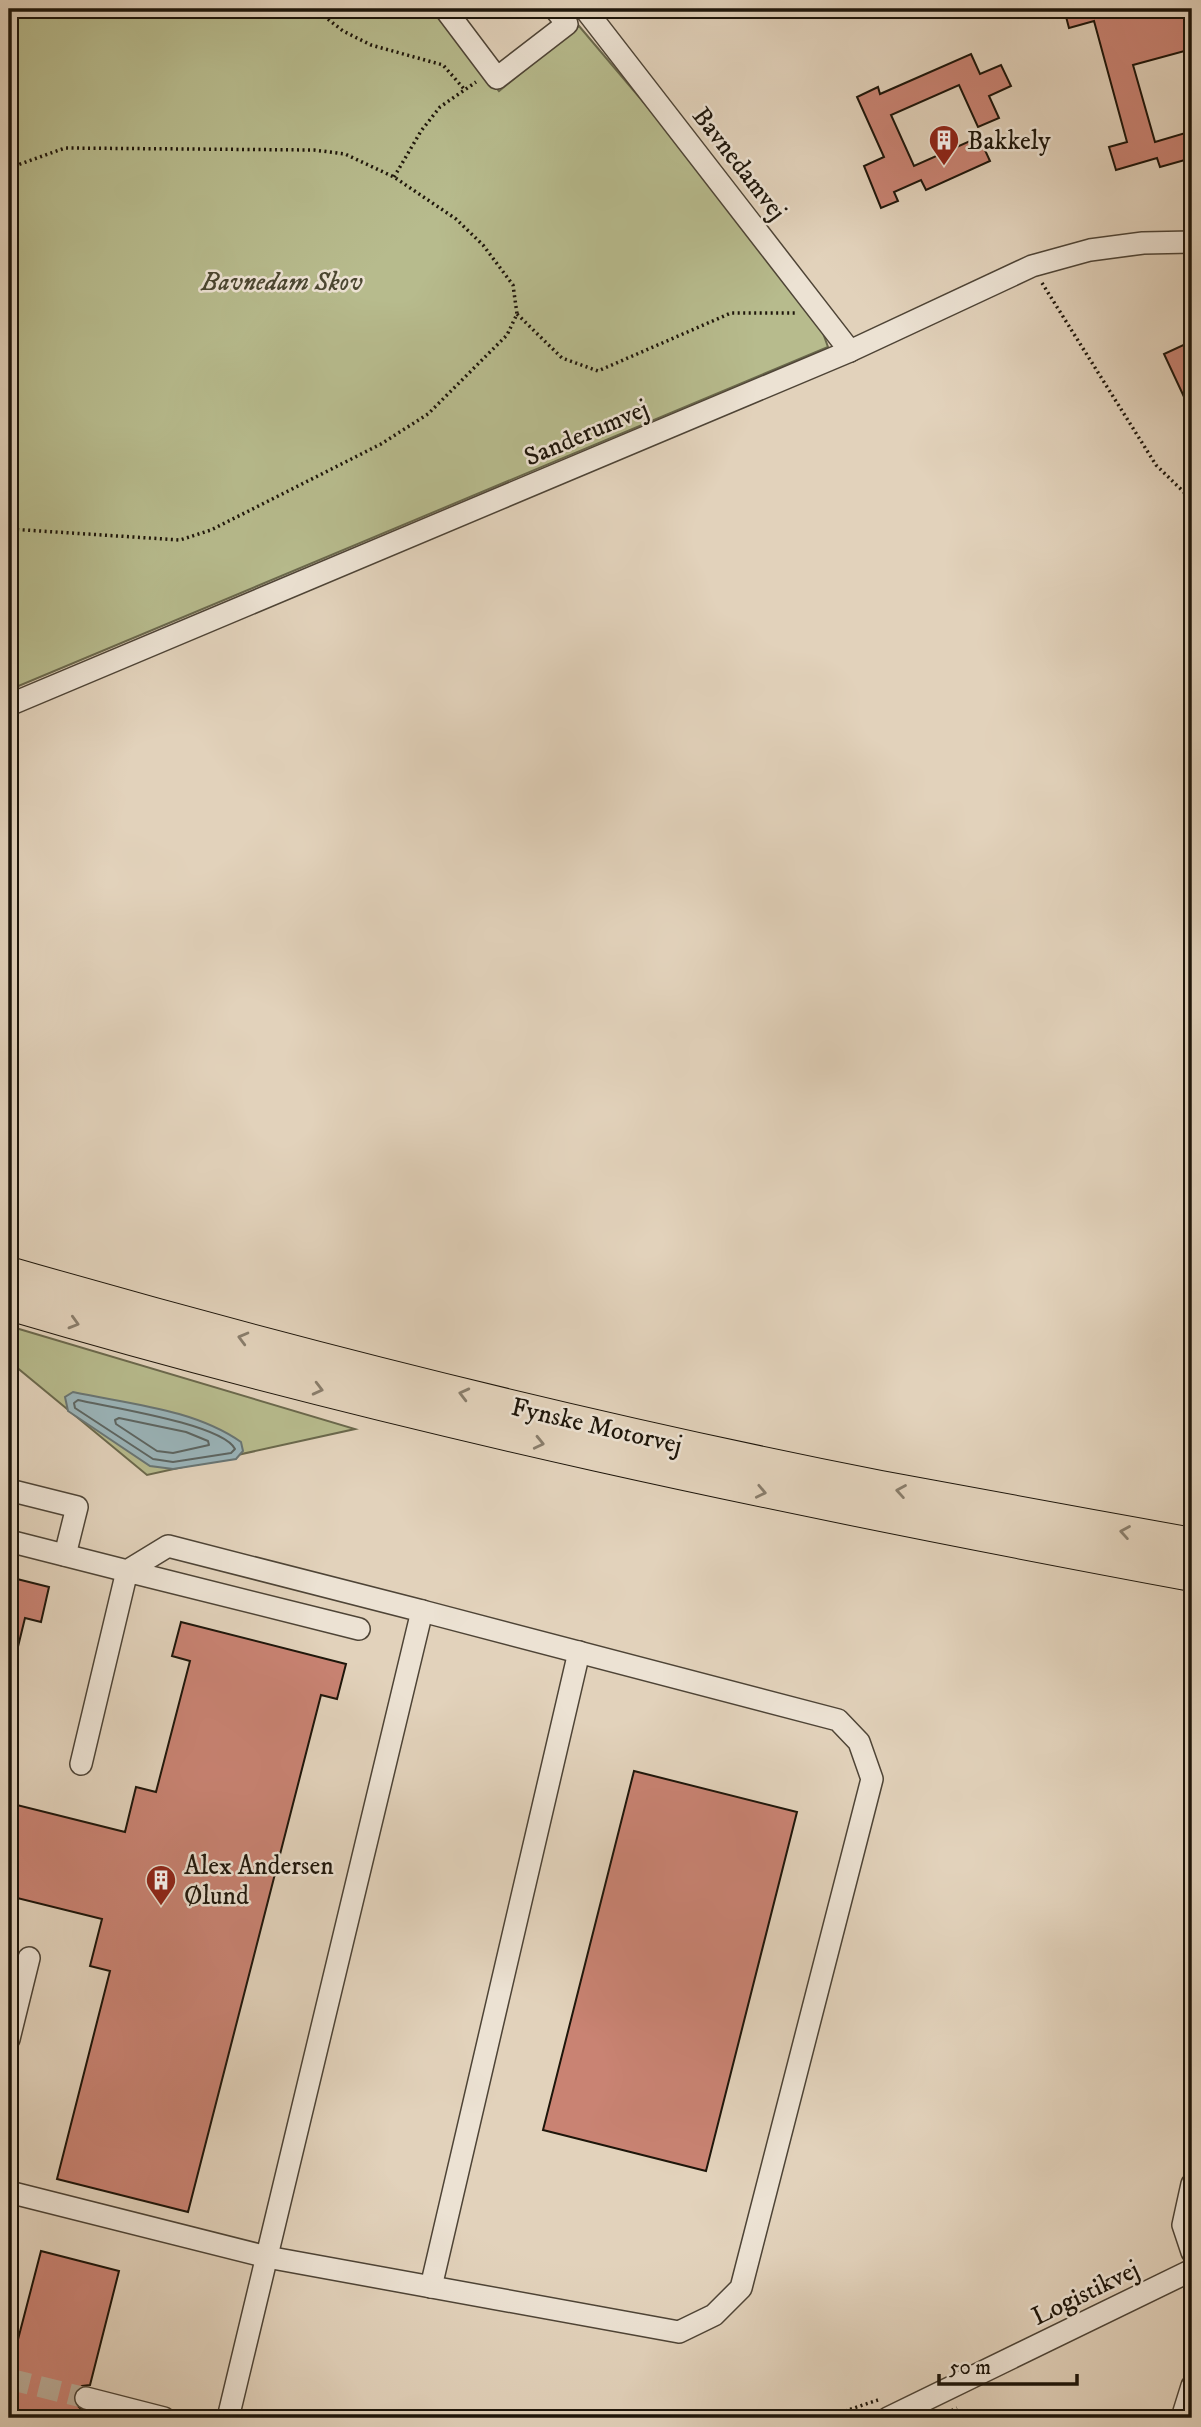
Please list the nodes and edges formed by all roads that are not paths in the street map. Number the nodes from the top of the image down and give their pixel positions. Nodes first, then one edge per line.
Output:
1 (445, 9) edge
2 (555, 9) edge
3 (585, 9) edge
4 (1192, 243) edge
5 (850, 351) junction
6 (9, 705) edge
7 (9, 1273) edge
8 (9, 1304) edge
9 (9, 1490) edge
10 (9, 1541) edge
11 (1192, 1544) edge
12 (65, 1555) junction
13 (127, 1571) junction
14 (1192, 1575) edge
15 (422, 1611) junction
16 (359, 1629) dead end
17 (579, 1652) junction
18 (80, 1764) dead end
19 (29, 1958) dead end
20 (9, 2039) edge
21 (1192, 2184) edge
22 (9, 2192) edge
23 (1192, 2252) edge
24 (267, 2257) junction
25 (1192, 2270) edge
26 (431, 2287) junction
27 (1192, 2386) edge
28 (86, 2399) tunnel mouth
29 (163, 2418) edge
30 (228, 2418) edge
31 (888, 2418) edge
32 (1182, 2418) edge

1 - 2 street
3 - 5 street, Bavnedamvej
4 - 5 street, Sanderumvej
5 - 6 street, Sanderumvej
11 -> 7 highway, Fynske Motorvej
8 -> 14 highway, Fynske Motorvej
9 - 12 street
10 - 12 street
12 - 13 street
13 - 15 street
13 - 16 street
13 - 18 street
15 - 17 street
15 - 24 street
17 - 26 street
17 - 26 street
19 - 20 street
21 - 23 street
22 - 24 street
24 - 26 street
24 - 30 street
25 - 31 street, Logistikvej
27 - 32 street
28 - 29 street

